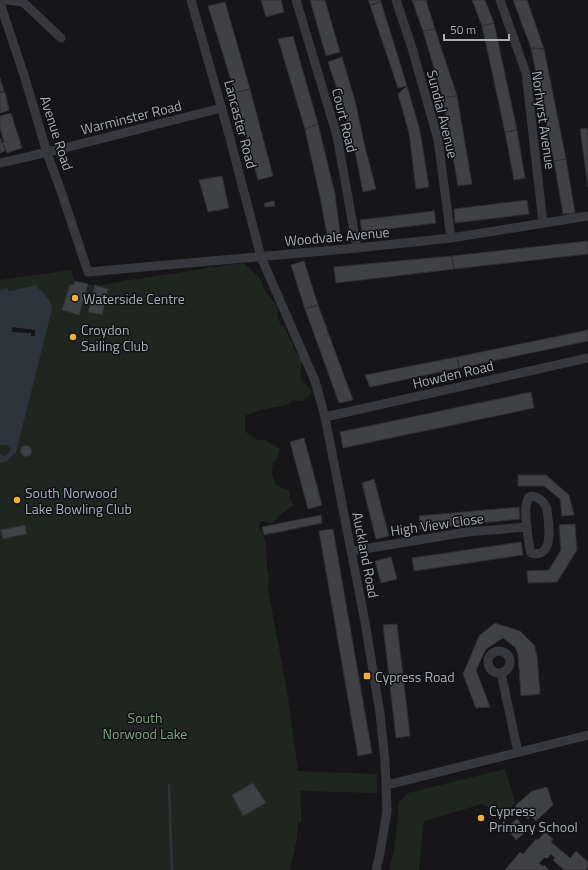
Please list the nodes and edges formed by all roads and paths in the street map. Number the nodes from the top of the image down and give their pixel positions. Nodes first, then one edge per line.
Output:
1 (7, 0) edge
2 (191, 0) edge
3 (296, 0) edge
4 (396, 0) edge
5 (500, 0) edge
6 (0, 3) edge
7 (61, 38) dead end
8 (222, 108) junction
9 (47, 153) junction
10 (0, 163) edge
11 (588, 216) edge
12 (543, 223) junction
13 (451, 238) junction
14 (357, 248) junction
15 (261, 257) junction
16 (88, 272) joint
17 (588, 358) edge
18 (325, 418) junction
19 (527, 527) junction
20 (352, 552) junction
21 (501, 673) dead end
22 (588, 735) edge
23 (518, 752) junction
24 (386, 783) junction
25 (376, 870) edge

1 - 7 street
2 - 8 street, Lancaster Road
3 - 14 street, Court Road
4 - 13 street, Sundial Avenue
5 - 12 street, Norhyrst Avenue
6 - 9 street, Avenue Road
8 - 9 street, Warminster Road
8 - 15 street, Lancaster Road
9 - 10 street, Warminster Road
9 - 16 street, Avenue Road
11 - 12 street, Woodvale Avenue
12 - 13 street, Woodvale Avenue
13 - 14 street, Woodvale Avenue
14 - 15 street, Woodvale Avenue
15 - 16 street, Woodvale Avenue
15 - 18 street, Auckland Road
17 - 18 street, Howden Road
18 - 20 street, Auckland Road
19 - 19 street
19 - 20 street, High View Close
20 - 24 street, Auckland Road
21 - 23 street
22 - 23 street
23 - 24 street
24 - 25 street, Auckland Road

